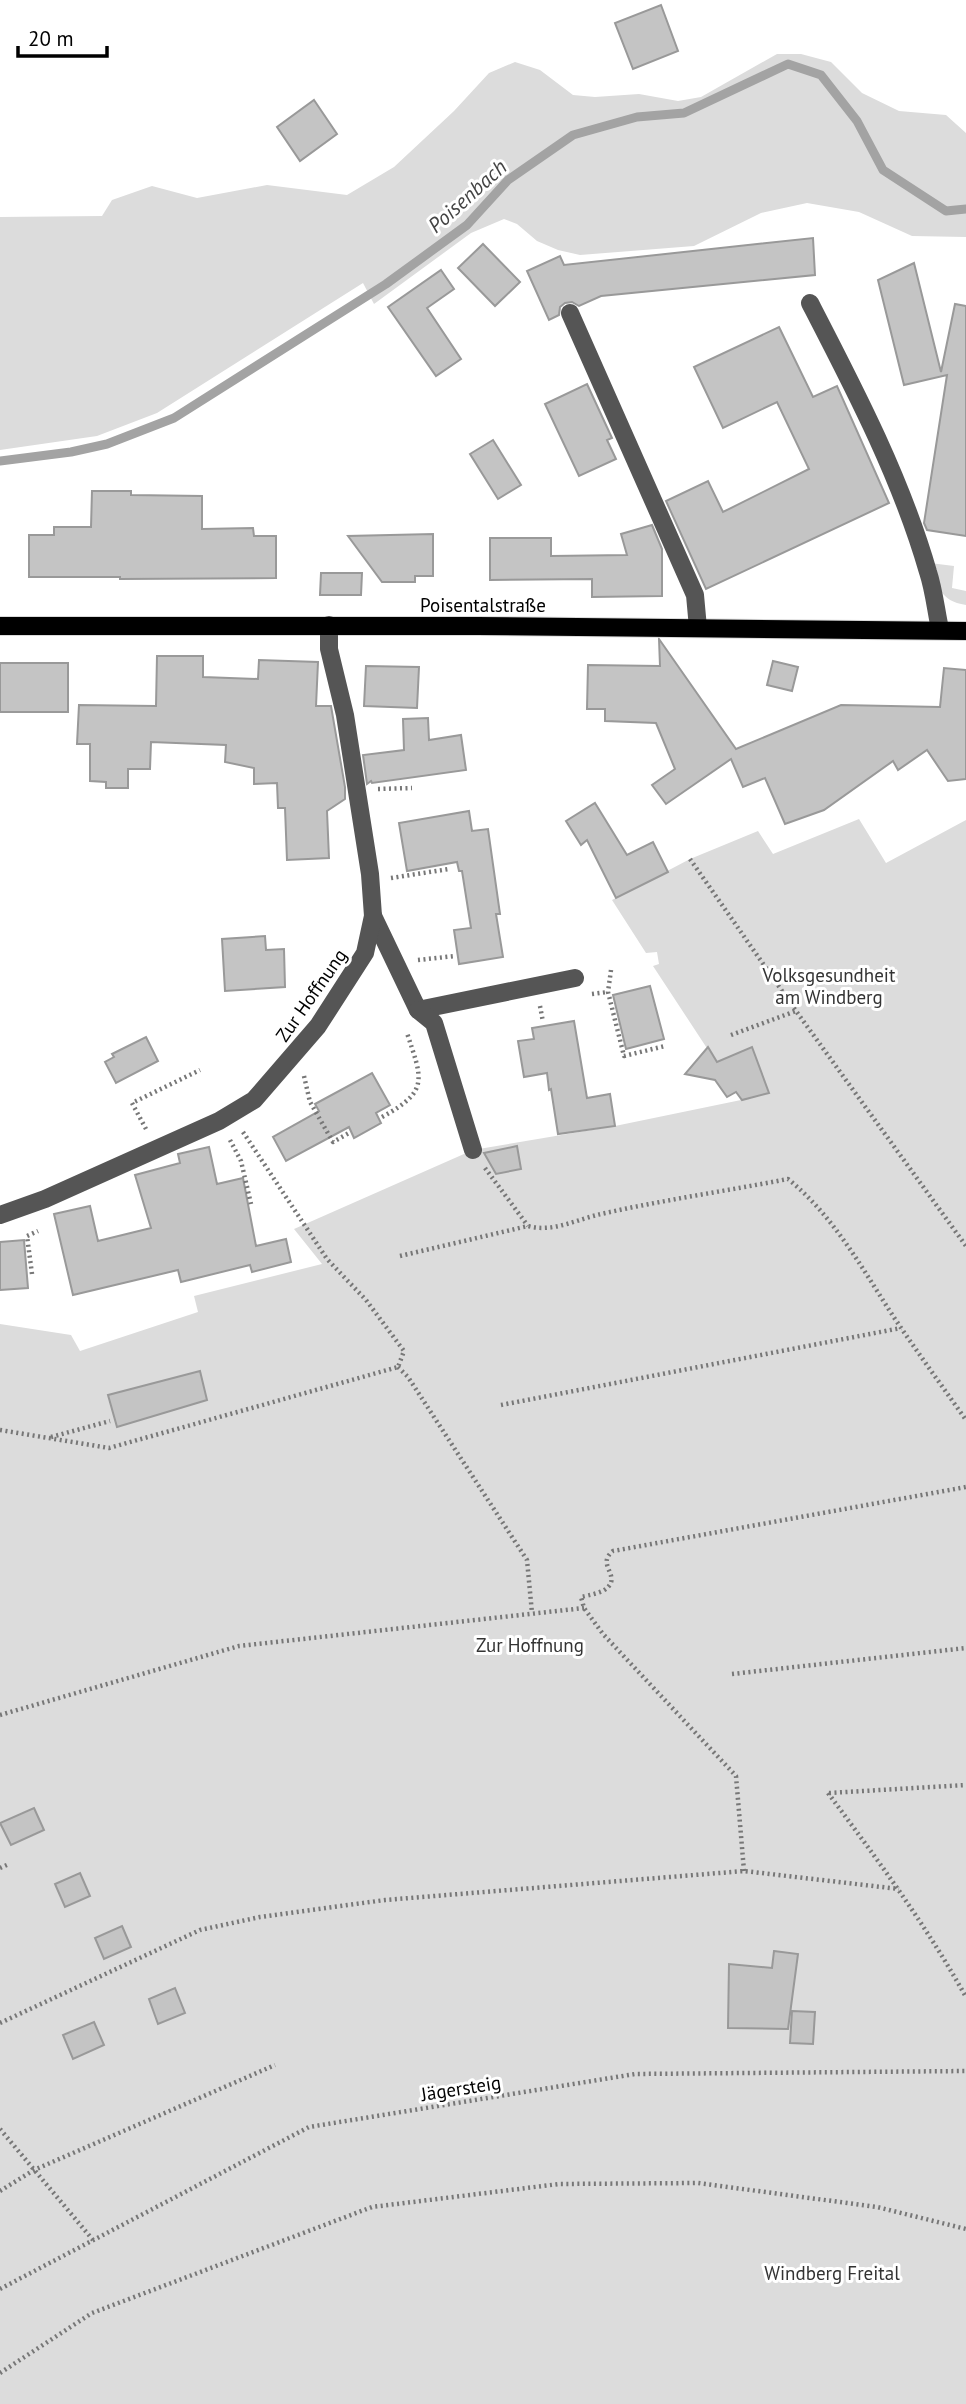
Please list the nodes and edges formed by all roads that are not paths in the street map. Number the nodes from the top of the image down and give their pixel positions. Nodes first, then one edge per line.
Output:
1 (810, 303) dead end
2 (570, 313) dead end
3 (329, 625) junction
4 (0, 626) edge
5 (698, 628) junction
6 (940, 629) junction
7 (966, 631) edge
8 (373, 916) junction
9 (575, 978) dead end
10 (418, 1010) junction
11 (472, 1150) road end
12 (0, 1215) edge

1 - 6 street
2 - 5 street
3 - 4 main road, Poisentalstraße
3 - 5 main road, Poisentalstraße
3 - 8 street, Zur Hoffnung
5 - 6 main road, Poisentalstraße
6 - 7 main road, Poisentalstraße
8 - 10 street
8 - 12 street, Zur Hoffnung
9 - 10 street
10 - 11 street

